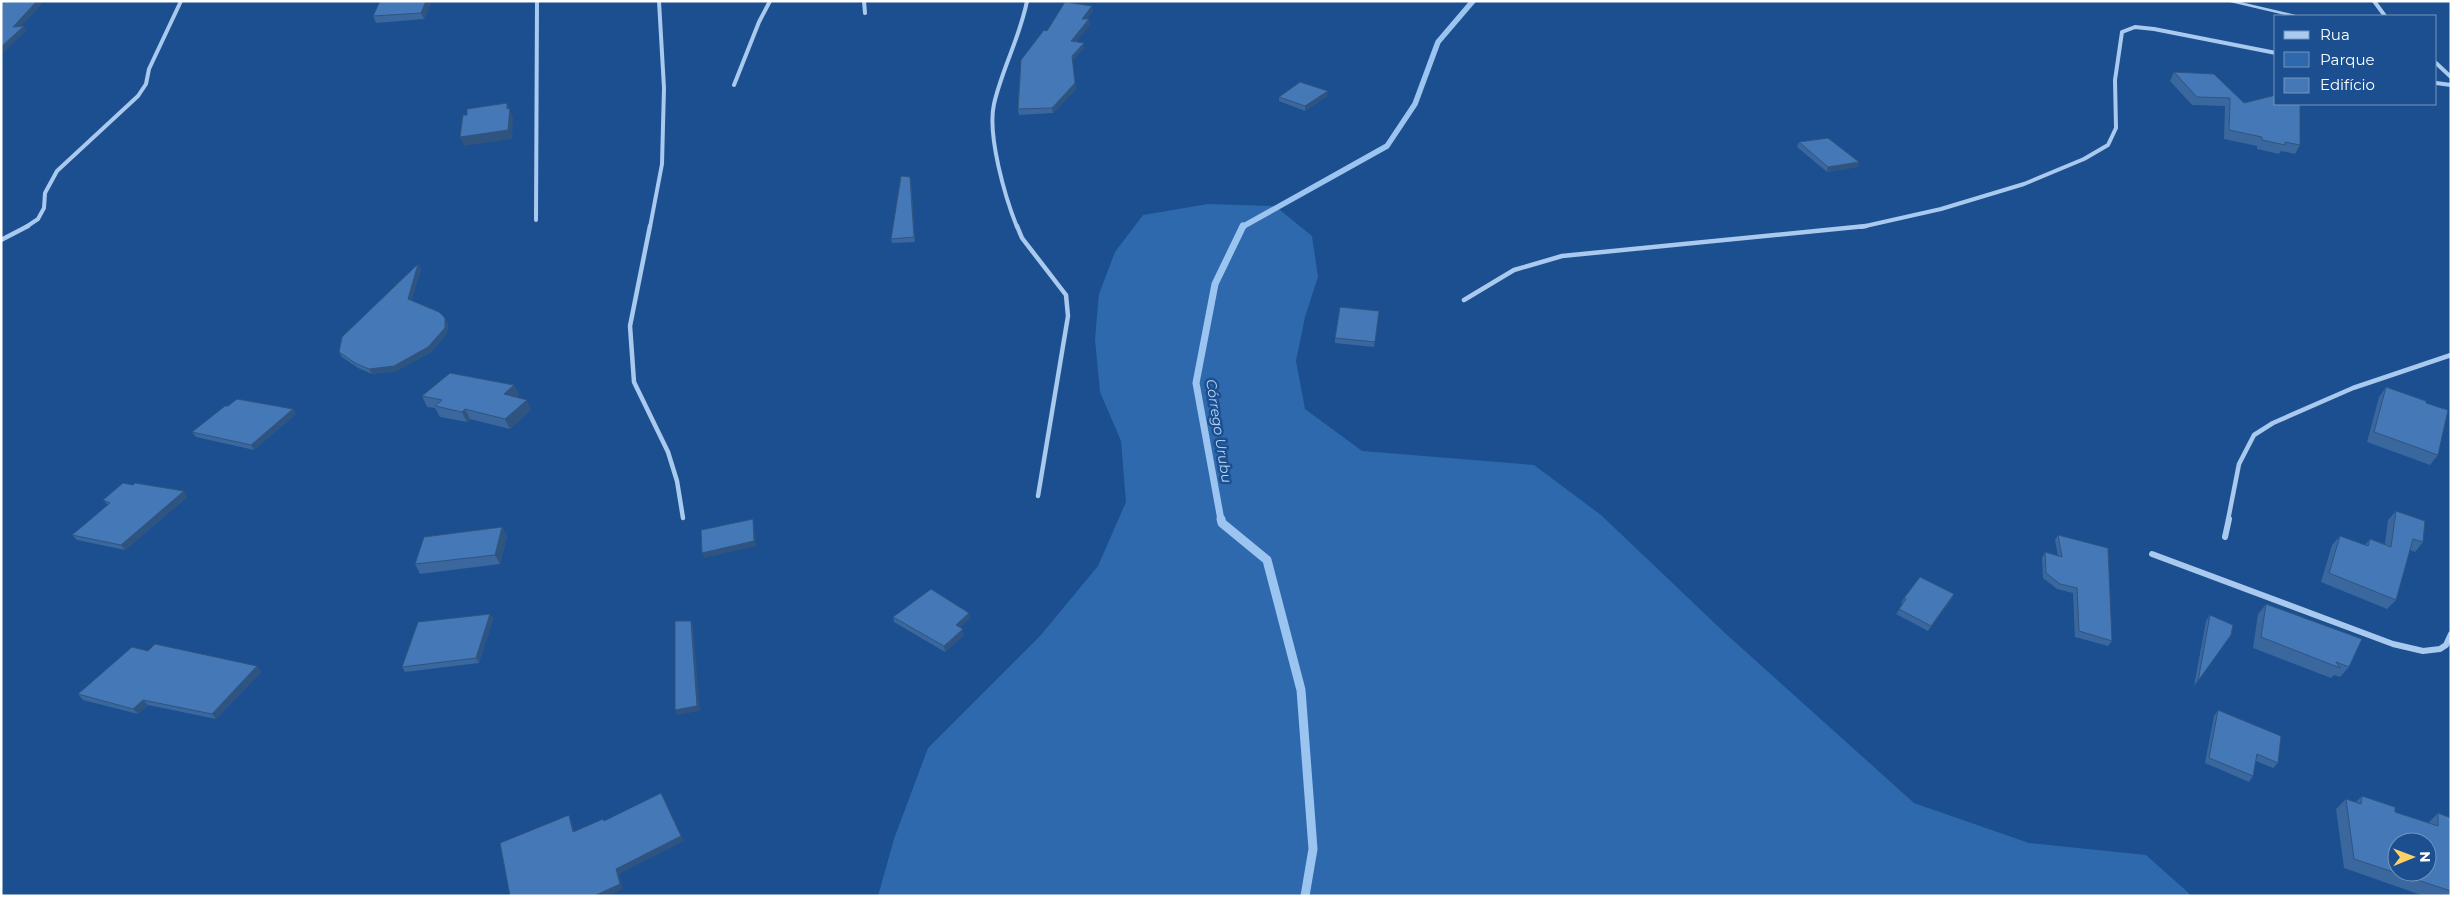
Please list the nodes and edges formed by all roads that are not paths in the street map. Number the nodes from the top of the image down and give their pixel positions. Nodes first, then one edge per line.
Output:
1 (181, 1) edge
2 (537, 1) edge
3 (659, 1) edge
4 (770, 1) edge
5 (864, 1) edge
6 (1027, 1) edge
7 (2231, 1) edge
8 (2374, 1) edge
9 (865, 13) dead end
10 (2290, 15) edge
11 (2385, 15) edge
12 (2274, 53) edge
13 (2437, 64) edge
14 (2451, 77) edge
15 (2437, 83) edge
16 (734, 85) dead end
17 (2451, 86) edge
18 (536, 220) dead end
19 (1, 240) edge
20 (1464, 300) dead end
21 (2451, 355) edge
22 (1038, 496) dead end
23 (683, 518) dead end
24 (2225, 537) dead end
25 (2152, 554) dead end
26 (2451, 634) edge

1 - 19 street
2 - 18 street
3 - 23 street
4 - 16 street
5 - 9 street
6 - 22 street
7 - 10 lane
8 - 11 street
12 - 20 street
13 - 14 street
15 - 17 street
21 - 24 street
25 - 26 street

